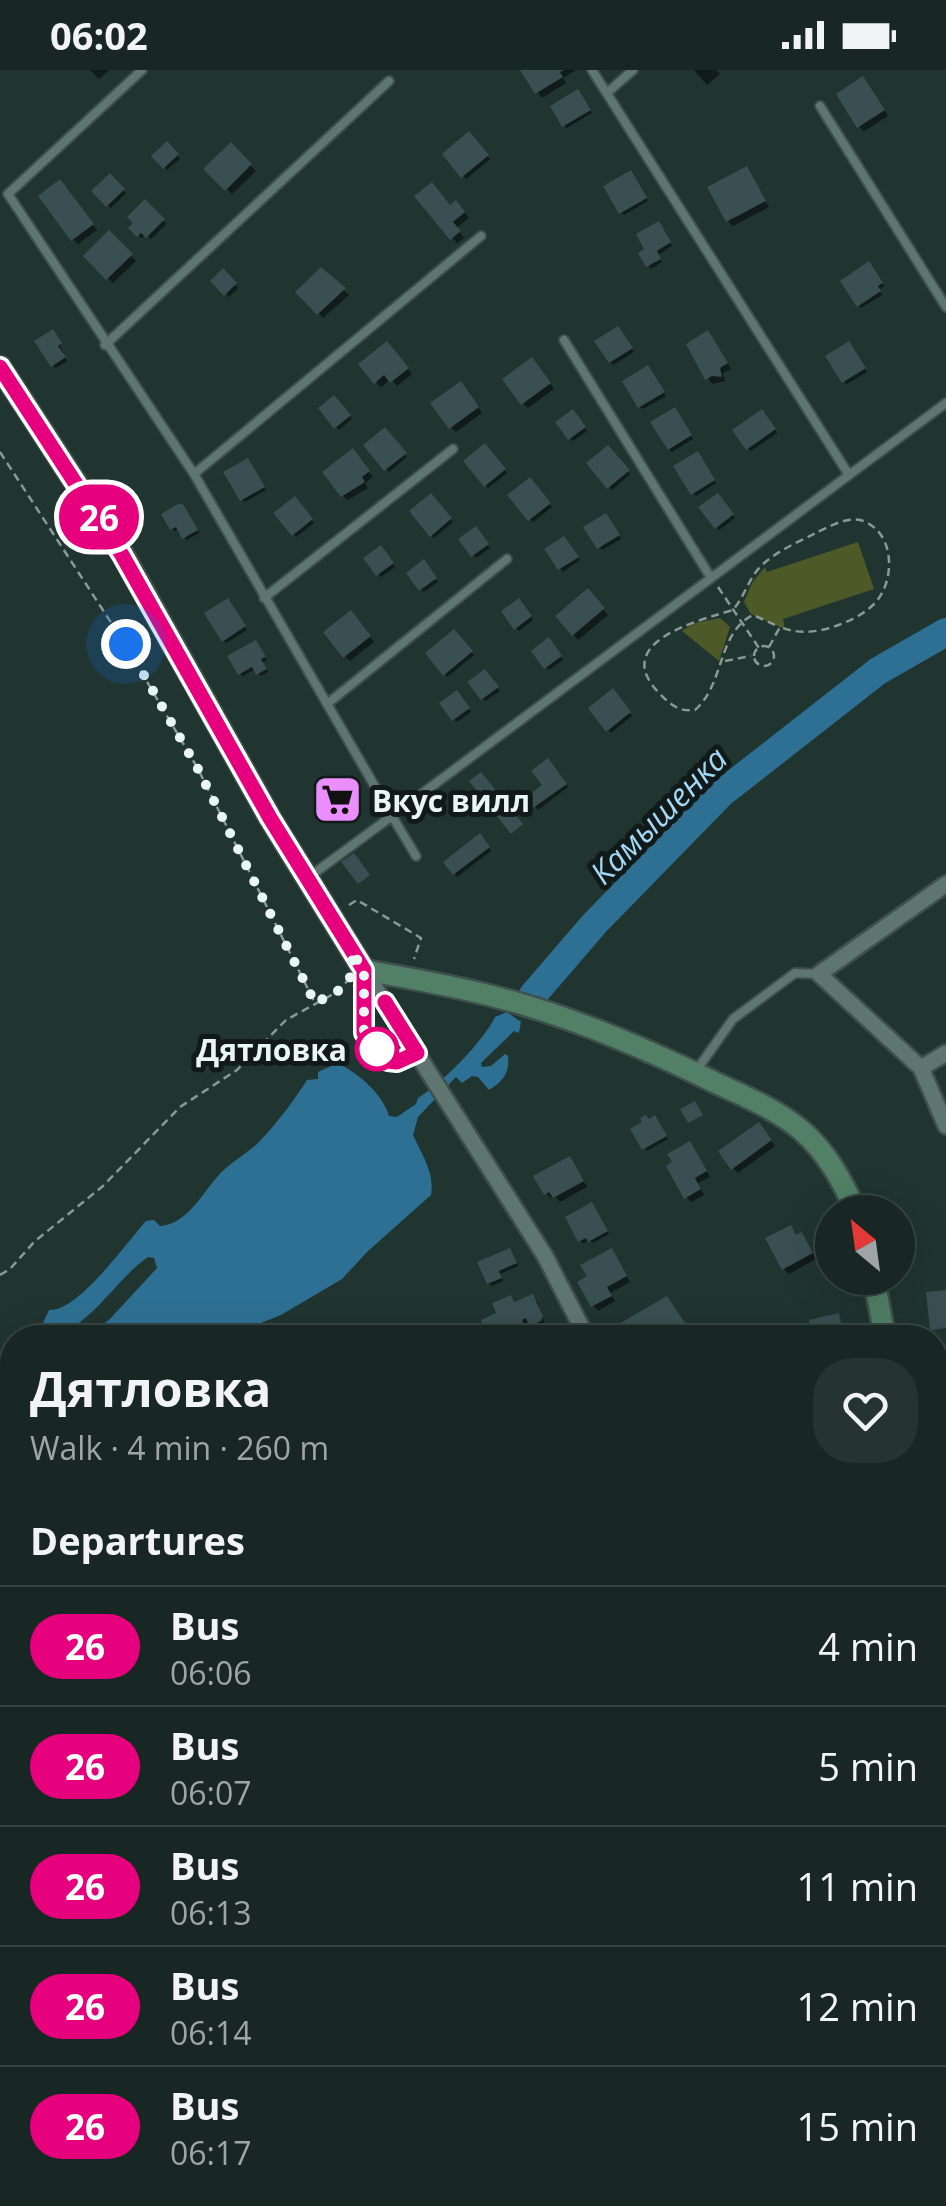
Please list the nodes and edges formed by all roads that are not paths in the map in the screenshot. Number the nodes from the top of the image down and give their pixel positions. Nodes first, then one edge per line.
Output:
1 (142, 70) edge
2 (592, 70) edge
3 (633, 70) edge
4 (389, 81) dead end
5 (608, 92) junction
6 (820, 106) dead end
7 (0, 182) edge
8 (8, 194) junction
9 (480, 236) dead end
10 (946, 307) edge
11 (564, 340) dead end
12 (105, 345) junction
13 (0, 367) edge
14 (946, 403) edge
15 (453, 449) dead end
16 (194, 474) junction
17 (849, 475) junction
18 (507, 559) dead end
19 (711, 578) junction
20 (264, 598) junction
21 (327, 704) junction
22 (392, 816) junction
23 (416, 856) dead end
24 (306, 879) junction
25 (946, 884) edge
26 (358, 961) junction
27 (819, 974) junction
28 (417, 1053) junction
29 (946, 1053) edge
30 (921, 1068) junction
31 (696, 1072) junction
32 (946, 1126) edge
33 (847, 1195) edge
34 (877, 1295) edge
35 (580, 1325) edge
36 (883, 1325) edge

1 - 8 lane
2 - 5 lane
3 - 5 lane
4 - 12 lane
5 - 17 lane
6 - 10 lane
7 - 8 lane
8 - 12 lane
9 - 16 lane
11 - 19 lane
12 - 16 lane
13 - 24 street
14 - 17 lane
15 - 20 lane
16 - 20 lane
17 - 19 lane
18 - 21 lane
19 - 22 lane
20 - 21 lane
21 - 22 lane
22 - 23 lane
22 - 24 lane
24 - 26 street
25 - 27 street
26 - 28 street
26 - 28 lane
26 - 31 street
27 - 30 street
27 - 31 lane
28 - 35 street
29 - 30 street
30 - 32 street
31 - 33 street
34 - 36 street

